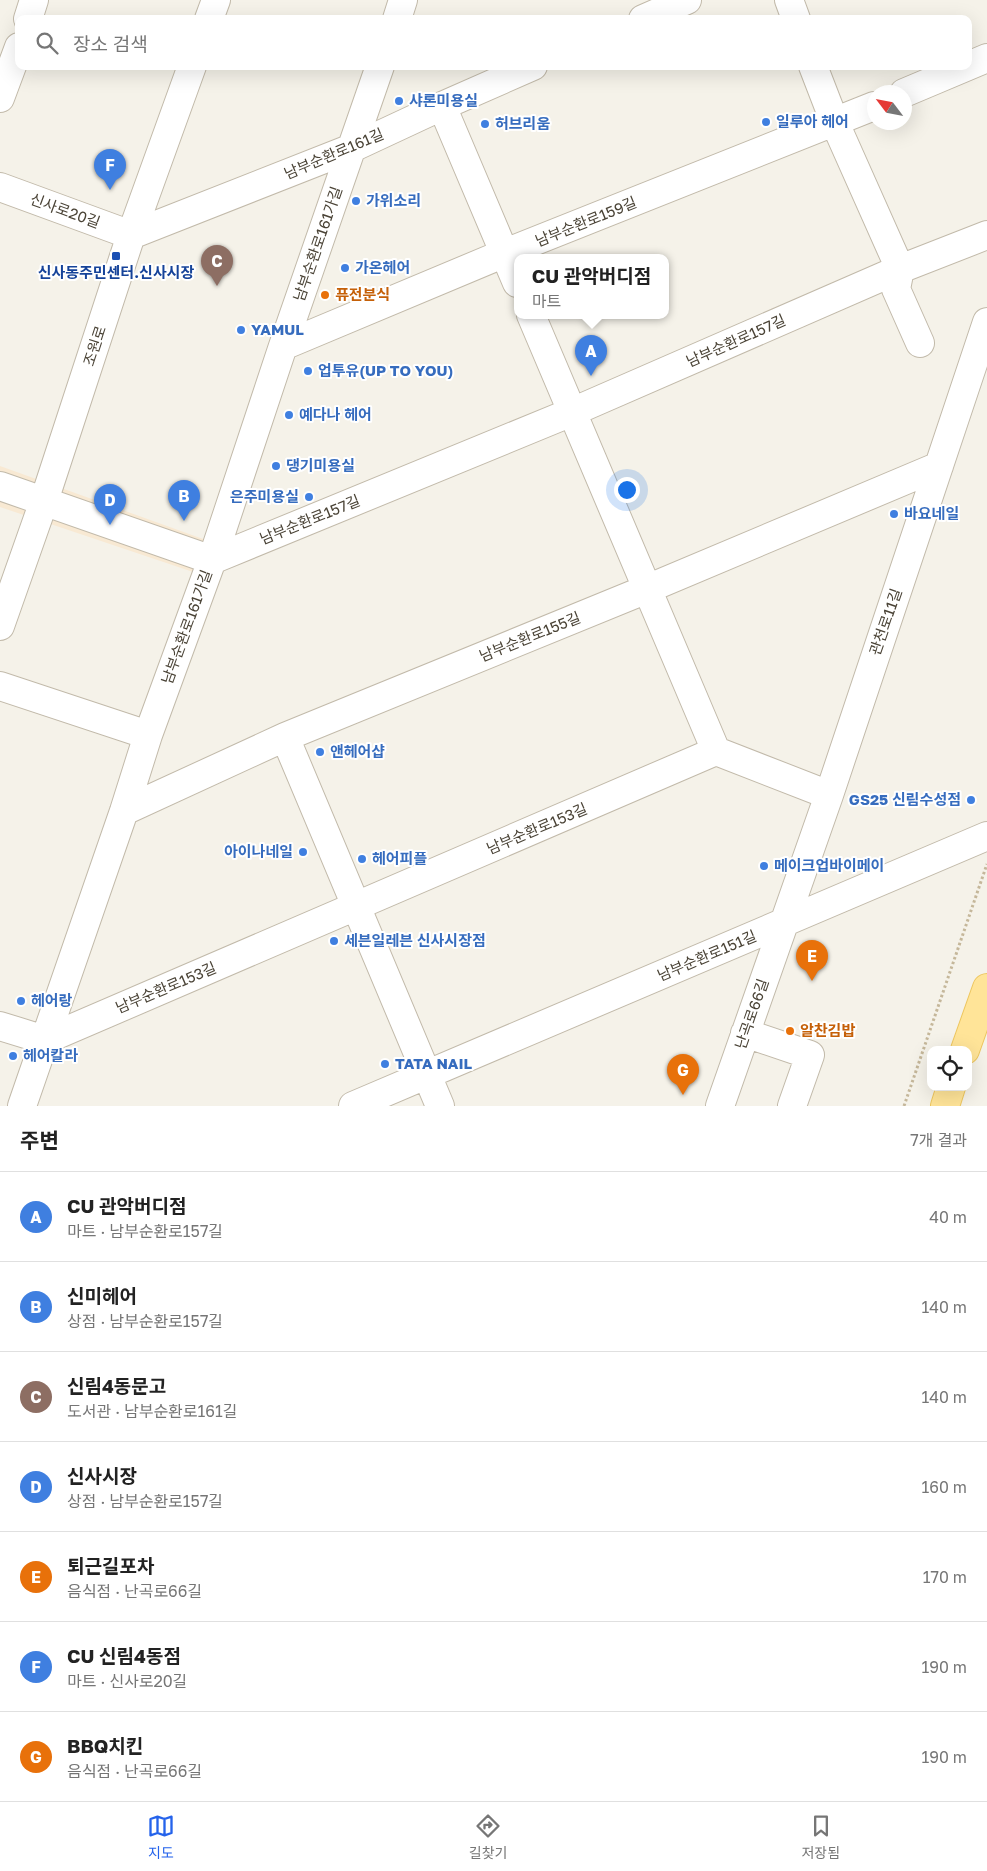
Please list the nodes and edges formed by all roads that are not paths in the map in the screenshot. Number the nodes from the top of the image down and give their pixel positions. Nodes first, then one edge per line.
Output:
1 (34, 0) edge
2 (216, 0) edge
3 (403, 0) edge
4 (687, 0) edge
5 (789, 0) edge
6 (29, 15) edge
7 (210, 15) edge
8 (398, 15) edge
9 (652, 15) edge
10 (795, 15) edge
11 (11, 52) edge
12 (987, 58) edge
13 (972, 65) edge
14 (191, 70) edge
15 (379, 70) edge
16 (524, 70) edge
17 (815, 70) edge
18 (959, 70) edge
19 (912, 91) edge
20 (0, 98) edge
21 (442, 106) junction
22 (867, 109) edge
23 (835, 123) junction
24 (352, 148) junction
25 (0, 187) edge
26 (131, 235) junction
27 (987, 235) edge
28 (505, 253) junction
29 (900, 269) junction
30 (514, 276) edge
31 (533, 319) edge
32 (987, 322) edge
33 (920, 343) dead end
34 (282, 346) junction
35 (572, 412) junction
36 (939, 466) junction
37 (0, 486) edge
38 (44, 501) junction
39 (212, 560) junction
40 (647, 589) junction
41 (0, 626) edge
42 (0, 686) edge
43 (148, 735) junction
44 (285, 737) junction
45 (716, 751) junction
46 (829, 795) junction
47 (124, 811) junction
48 (987, 836) edge
49 (357, 906) junction
50 (784, 922) junction
51 (987, 988) edge
52 (0, 1026) edge
53 (745, 1033) junction
54 (45, 1040) junction
55 (966, 1046) edge
56 (426, 1075) junction
57 (950, 1091) edge
58 (22, 1106) edge
59 (353, 1106) edge
60 (440, 1106) edge
61 (720, 1106) edge
62 (792, 1106) edge
63 (945, 1106) edge

1 - 6 street
2 - 7 street
3 - 8 street
4 - 9 street
5 - 10 street
11 - 20 street
12 - 13 street
14 - 26 street, 조원로
15 - 24 street, 남부순환로161가길
16 - 21 street, 남부순환로161길
17 - 23 street
18 - 19 street
21 - 24 street, 남부순환로161길
21 - 28 street
22 - 23 street, 남부순환로159길
23 - 28 street, 남부순환로159길
23 - 29 street
24 - 26 street, 남부순환로161길
24 - 34 street, 남부순환로161가길
25 - 26 street, 신사로20길
26 - 38 street, 조원로
27 - 29 street, 남부순환로157길
28 - 30 street
28 - 34 street, 남부순환로159길
29 - 33 street
29 - 35 street, 남부순환로157길
31 - 35 street
32 - 36 street, 관천로11길
34 - 39 street, 남부순환로161가길
35 - 39 street, 남부순환로157길
35 - 40 street
36 - 40 street, 남부순환로155길
36 - 46 street, 관천로11길
37 - 38 street
38 - 39 street
38 - 41 street, 조원로
39 - 43 street, 남부순환로161가길
40 - 44 street, 남부순환로155길
40 - 45 street
42 - 43 street
43 - 47 street, 남부순환로161가길
44 - 47 street, 남부순환로155길
44 - 49 street
45 - 46 street
45 - 49 street, 남부순환로153길
46 - 50 street, 관천로11길
47 - 54 street, 남부순환로161가길
48 - 50 street, 남부순환로151길
49 - 54 street, 남부순환로153길
49 - 56 street
50 - 53 street, 난곡로66길
50 - 56 street, 남부순환로151길
51 - 55 main road
52 - 54 street
53 - 61 street, 난곡로66길
53 - 62 street
54 - 58 street, 남부순환로161가길
56 - 59 street, 남부순환로151길
56 - 60 street
57 - 63 main road

